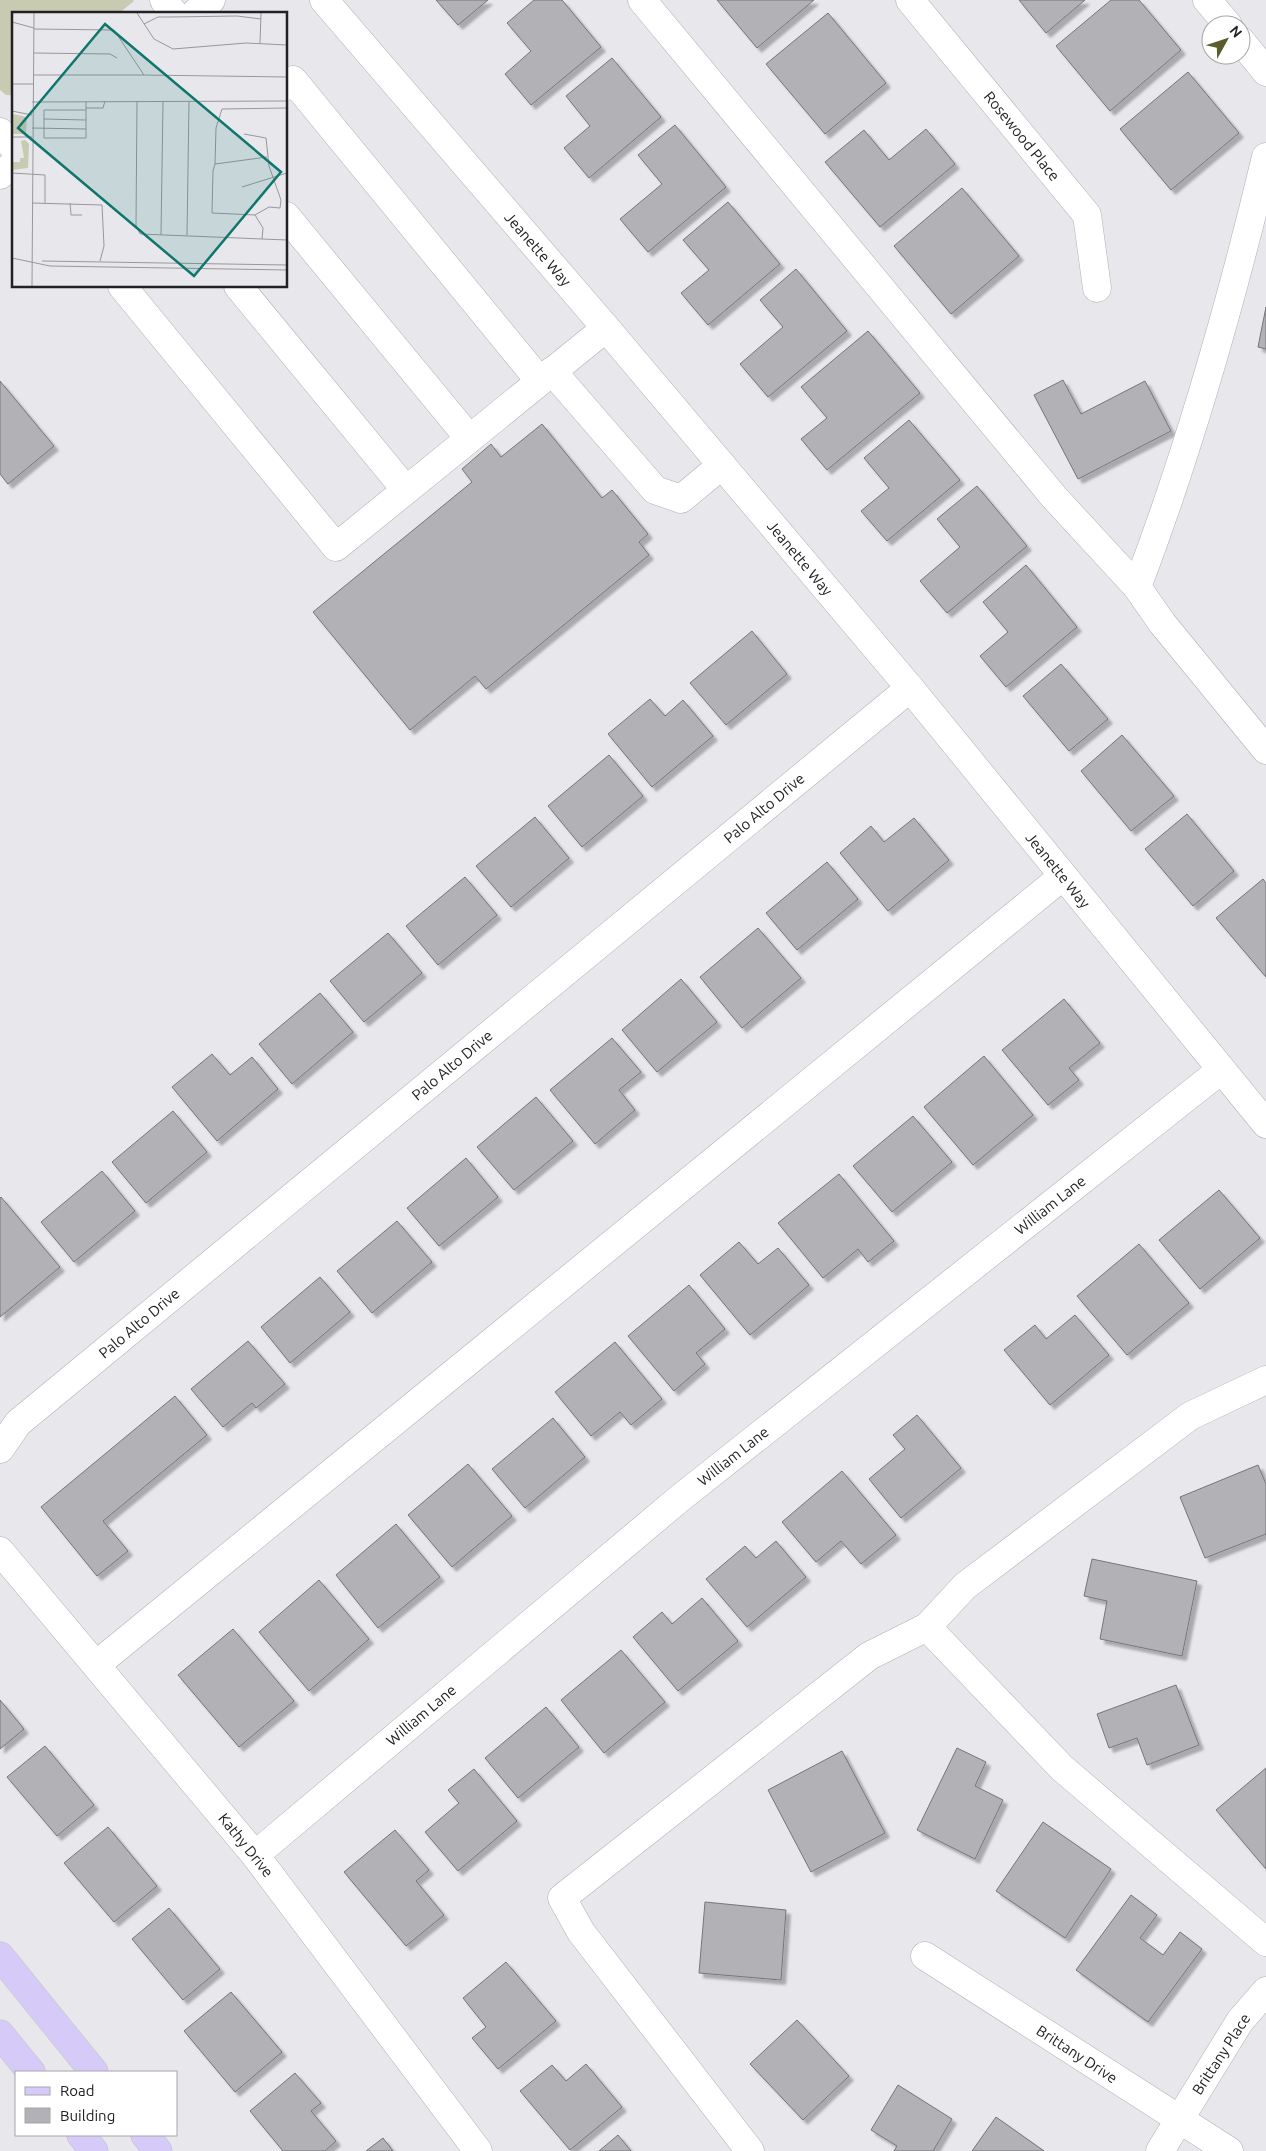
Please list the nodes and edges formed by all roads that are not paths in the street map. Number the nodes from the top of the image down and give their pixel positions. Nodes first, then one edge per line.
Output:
1 (164, 0) edge
2 (211, 0) edge
3 (324, 0) edge
4 (642, 0) edge
5 (910, 0) edge
6 (1207, 0) edge
7 (173, 12) edge
8 (196, 12) edge
9 (1220, 15) edge
10 (1251, 53) edge
11 (1266, 72) edge
12 (288, 84) edge
13 (0, 132) edge
14 (12, 146) edge
15 (1266, 158) edge
16 (12, 166) edge
17 (0, 175) edge
18 (288, 218) edge
19 (124, 288) edge
20 (240, 288) edge
21 (1097, 288) dead end
22 (606, 328) junction
23 (545, 375) junction
24 (468, 438) junction
25 (722, 465) junction
26 (406, 490) junction
27 (1137, 587) junction
28 (910, 688) junction
29 (1266, 750) edge
30 (1063, 876) junction
31 (1221, 1070) junction
32 (1266, 1124) edge
33 (1266, 1380) edge
34 (0, 1449) edge
35 (0, 1551) edge
36 (927, 1627) junction
37 (96, 1664) junction
38 (255, 1855) junction
39 (1266, 1942) edge
40 (0, 1956) edge
41 (925, 1956) dead end
42 (1266, 1991) edge
43 (0, 2034) edge
44 (30, 2071) edge
45 (93, 2071) edge
46 (1179, 2119) junction
47 (82, 2136) edge
48 (146, 2136) edge
49 (94, 2151) edge
50 (158, 2151) edge
51 (478, 2151) edge
52 (750, 2151) edge
53 (1160, 2151) edge
54 (1229, 2151) edge

1 - 7 street
2 - 8 street
3 - 22 street, Jeanette Way
4 - 27 street
5 - 21 street, Rosewood Place
6 - 9 street
10 - 11 street
12 - 23 street
13 - 14 street
15 - 27 street
16 - 17 street
18 - 24 street
19 - 26 street
20 - 26 street
22 - 23 street
22 - 25 street, Jeanette Way
23 - 24 street
23 - 25 street
24 - 26 street
25 - 28 street, Jeanette Way
27 - 29 street
28 - 30 street, Jeanette Way
28 - 34 street, Palo Alto Drive
30 - 31 street, Jeanette Way
30 - 37 street
31 - 32 street, Jeanette Way
31 - 38 street, William Lane
33 - 36 street
35 - 37 street, Kathy Drive
36 - 39 street
36 - 52 street
37 - 38 street, Kathy Drive
38 - 51 street, Kathy Drive
40 - 45 main road
41 - 46 street, Brittany Drive
42 - 46 street, Brittany Place
43 - 44 main road
46 - 53 street, Brittany Place
46 - 54 street, Brittany Drive
47 - 49 main road
48 - 50 main road

